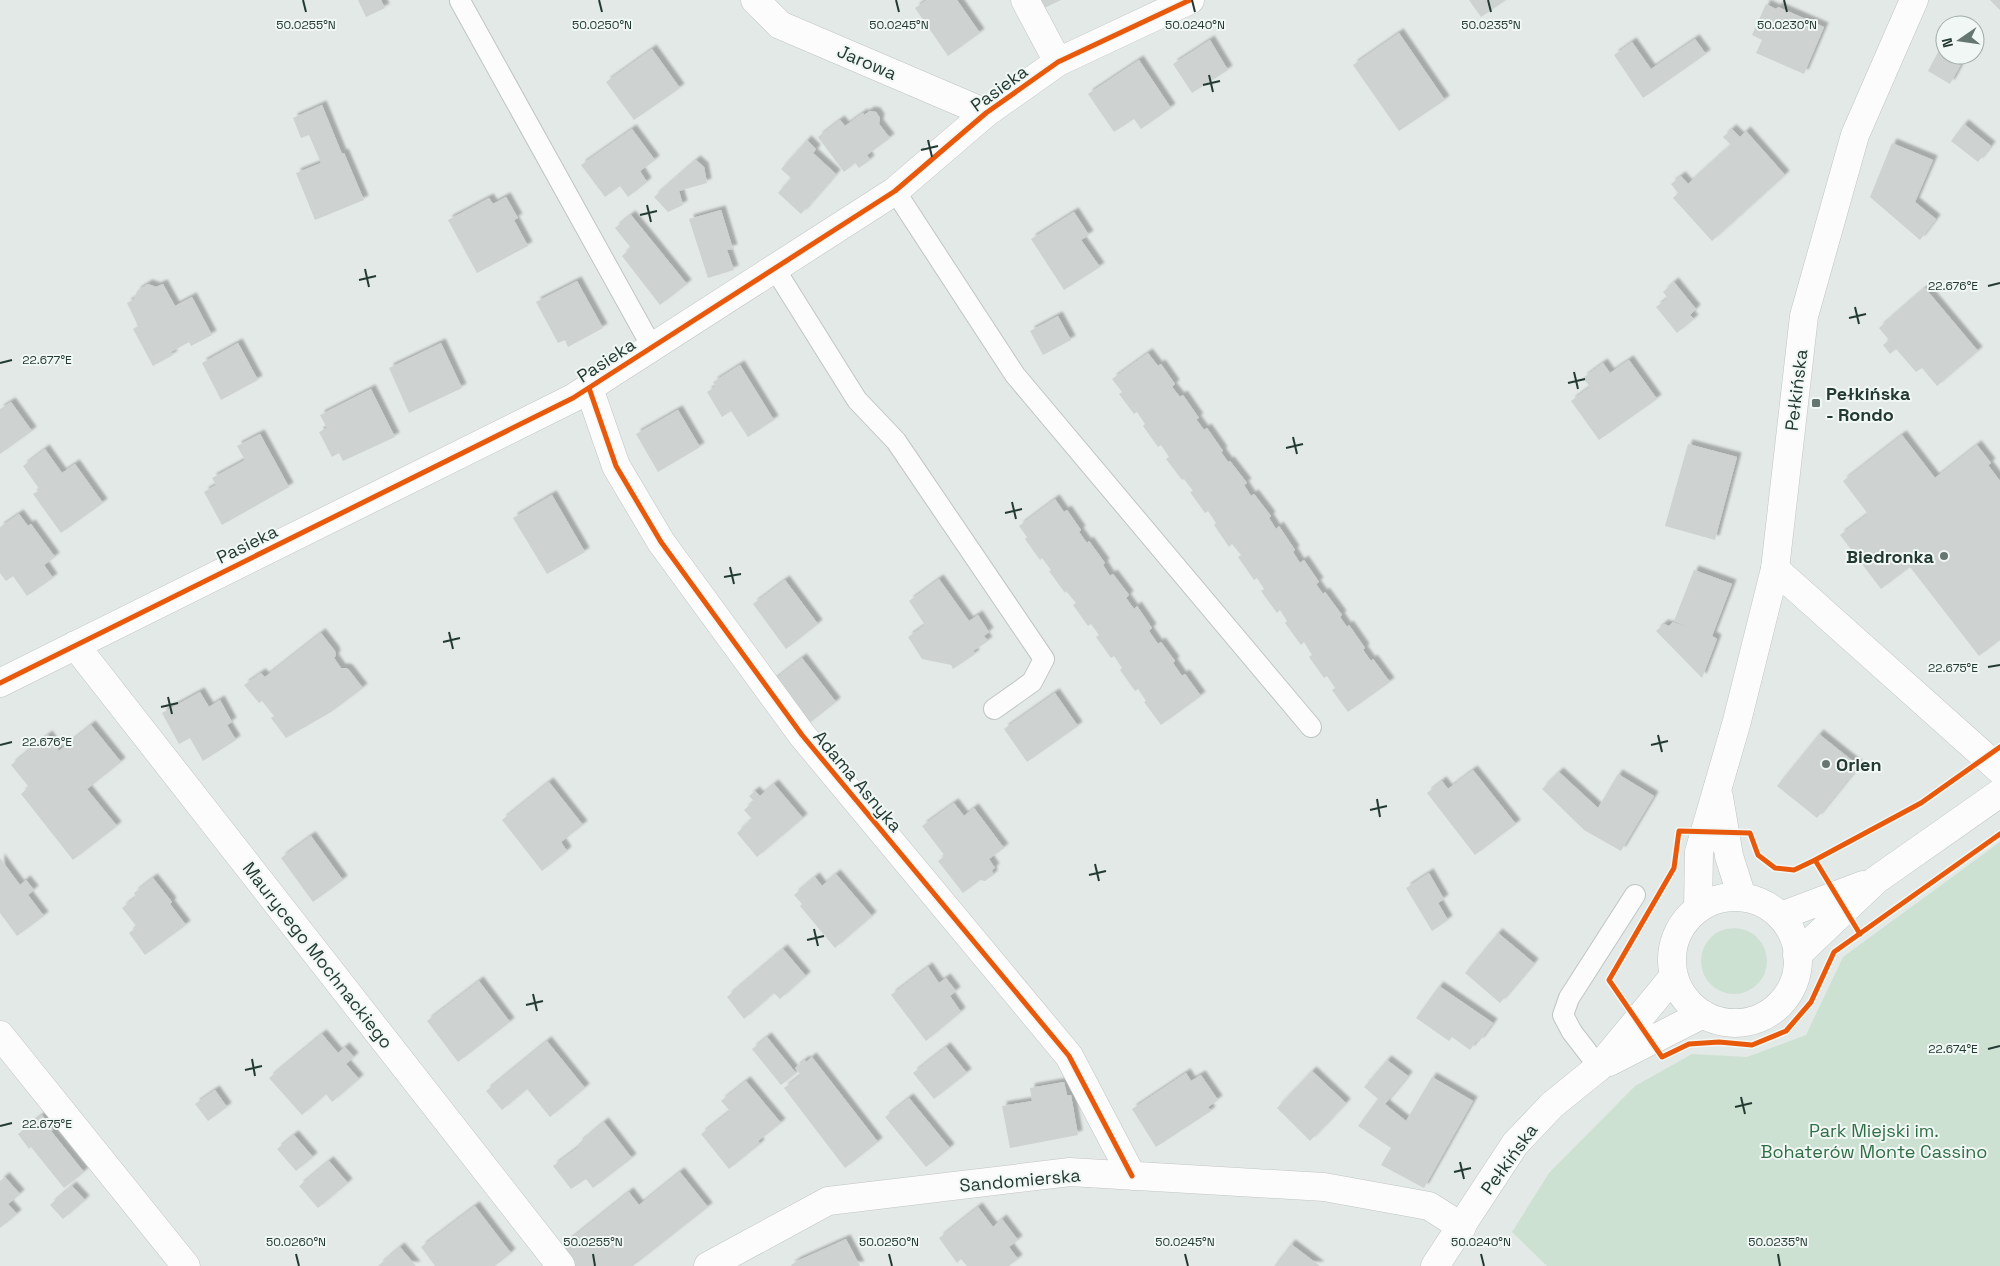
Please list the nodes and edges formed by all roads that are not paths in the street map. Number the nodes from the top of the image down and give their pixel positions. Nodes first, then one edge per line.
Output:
1 (755, 0) edge
2 (1025, 0) edge
3 (1190, 0) edge
4 (1914, 0) edge
5 (460, 1) edge
6 (1058, 62) junction
7 (986, 113) junction
8 (895, 191) junction
9 (775, 269) junction
10 (652, 347) junction
11 (589, 388) junction
12 (1776, 569) junction
13 (75, 645) junction
14 (0, 683) edge
15 (994, 709) dead end
16 (1311, 727) dead end
17 (2000, 770) edge
18 (1718, 790) junction
19 (2000, 793) edge
20 (1876, 880) junction
21 (1635, 895) dead end
22 (1742, 898) junction
23 (1698, 908) junction
24 (1781, 916) junction
25 (1797, 954) junction
26 (1674, 976) junction
27 (1703, 1014) junction
28 (0, 1035) edge
29 (1599, 1067) junction
30 (1132, 1176) junction
31 (1462, 1227) junction
32 (186, 1266) edge
33 (561, 1266) edge
34 (708, 1266) edge
35 (1435, 1266) edge

1 - 7 street, Jarowa
2 - 6 street
3 - 6 street, Pasieka
4 - 12 street, Pełkińska
5 - 10 lane
6 - 7 street, Pasieka
7 - 8 street, Pasieka
8 - 9 street, Pasieka
8 - 16 lane
9 - 10 street, Pasieka
9 - 15 lane
10 - 11 street, Pasieka
11 - 13 street, Pasieka
11 - 30 street, Adama Asnyka
12 - 17 street
12 - 18 street, Pełkińska
13 - 14 street, Pasieka
13 - 33 street, Maurycego Mochnackiego
18 - 22 street, Pełkińska
18 - 23 street, Pełkińska
19 - 20 street
20 - 24 street
20 - 25 street
21 - 29 lane
22 - 23 street
22 - 24 street
23 - 26 street
24 - 25 street
25 - 27 street
26 - 27 street
26 - 29 street, Pełkińska
27 - 29 street, Pełkińska
28 - 32 street
29 - 31 street, Pełkińska
30 - 31 street, Sandomierska
30 - 34 street, Sandomierska
31 - 35 street, Pełkińska

